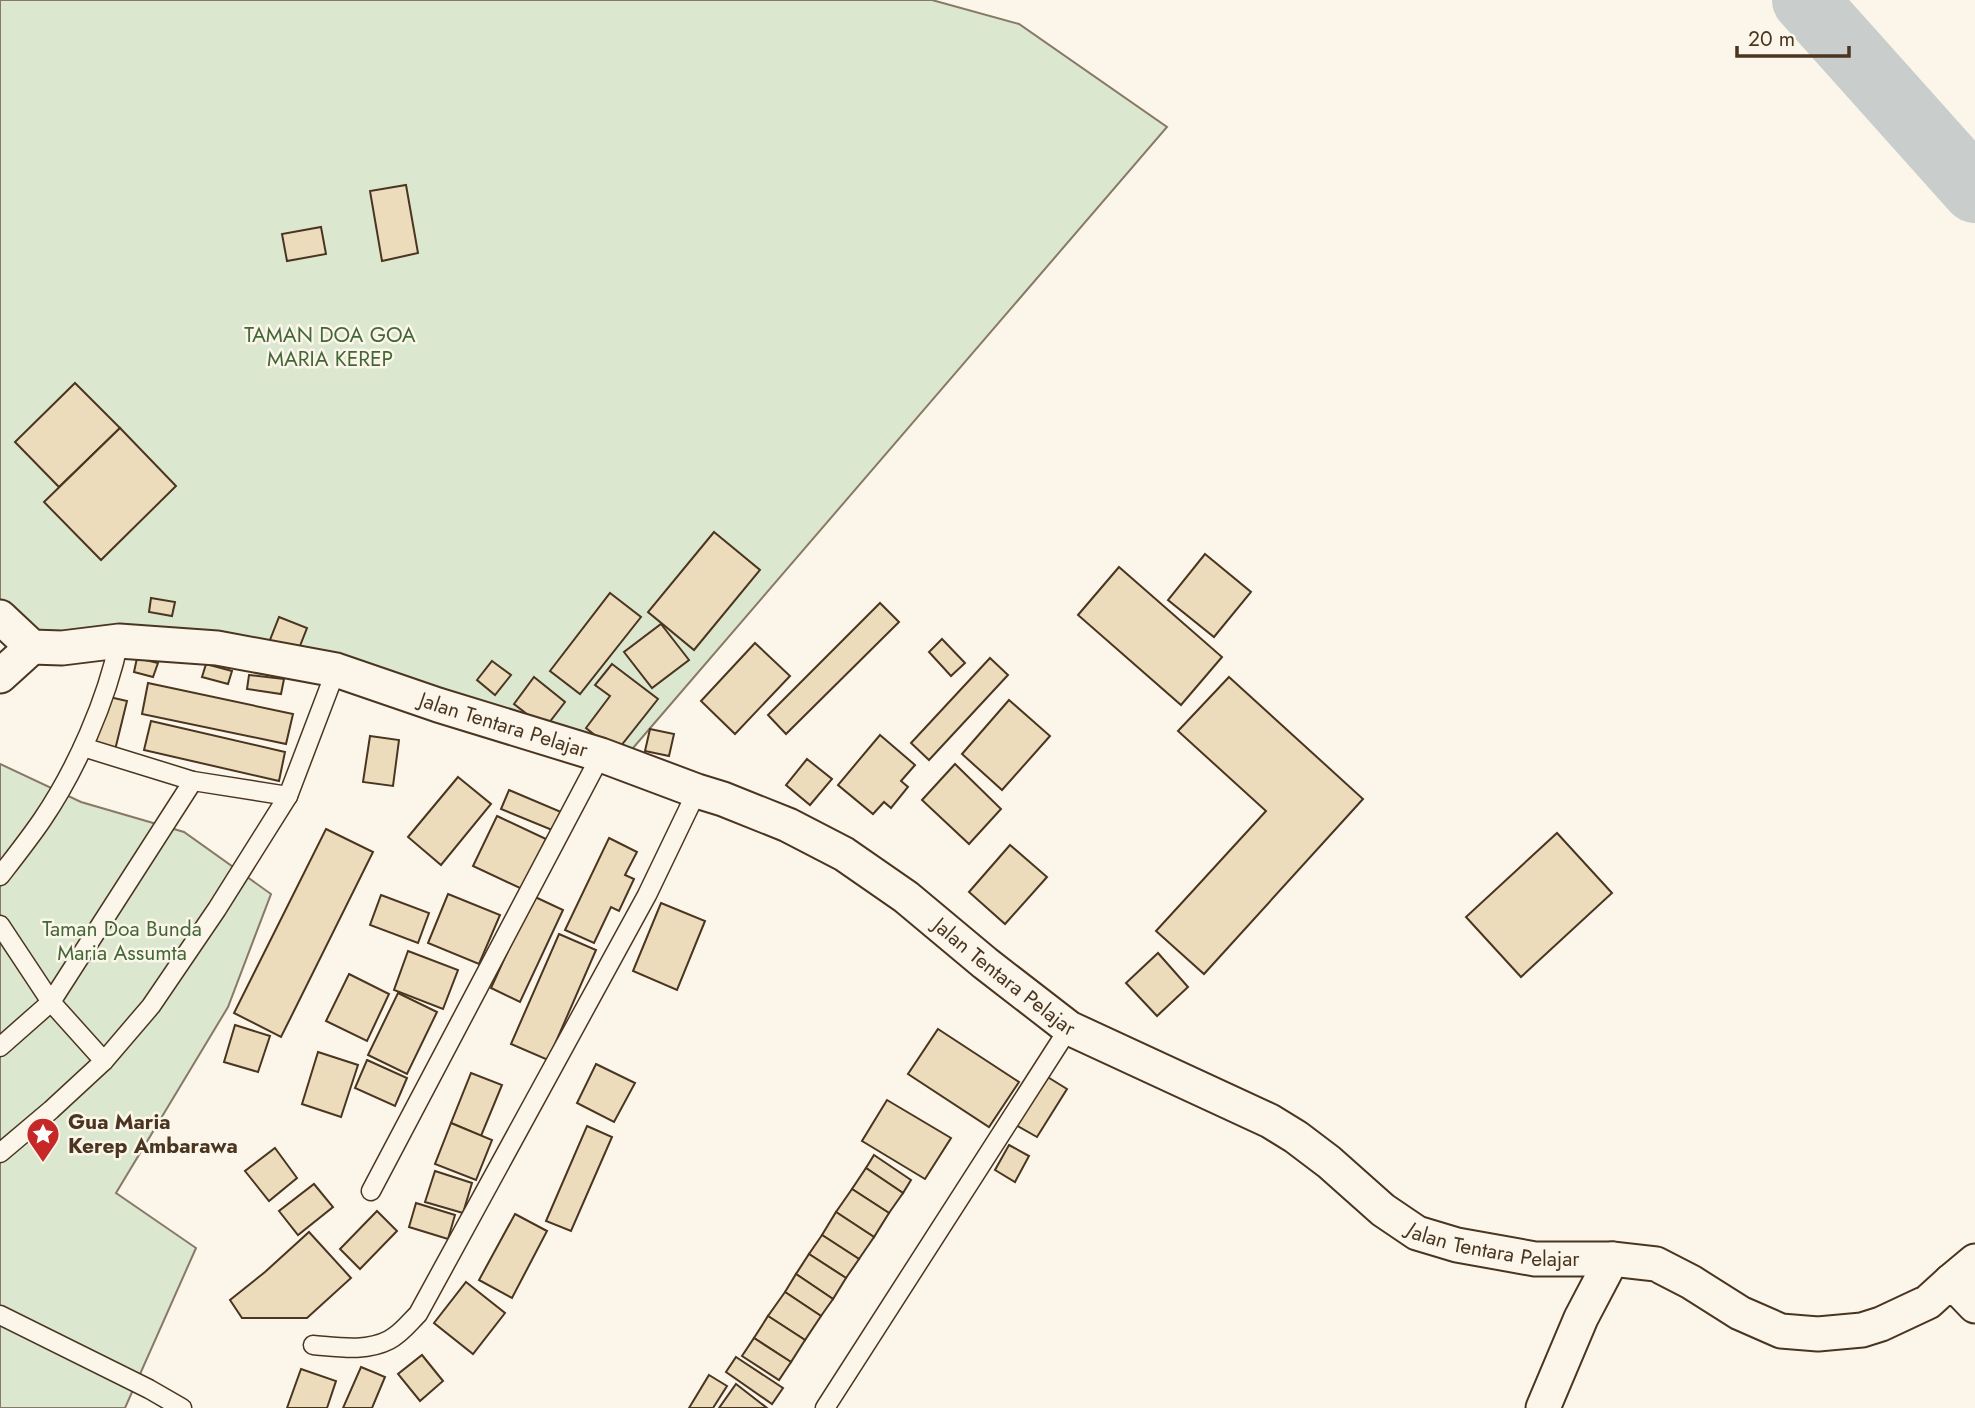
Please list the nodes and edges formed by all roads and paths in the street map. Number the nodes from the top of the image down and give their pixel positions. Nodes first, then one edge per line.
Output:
1 (0, 617) edge
2 (119, 641) junction
3 (32, 647) junction
4 (336, 670) junction
5 (0, 676) edge
6 (83, 747) junction
7 (601, 755) junction
8 (193, 781) junction
9 (696, 791) junction
10 (288, 796) junction
11 (0, 876) edge
12 (0, 925) edge
13 (51, 1002) junction
14 (1069, 1028) junction
15 (0, 1047) edge
16 (104, 1061) junction
17 (0, 1153) edge
18 (371, 1191) dead end
19 (1612, 1259) junction
20 (1963, 1271) edge
21 (1975, 1306) edge
22 (0, 1315) edge
23 (313, 1345) dead end
24 (182, 1408) edge
25 (825, 1408) edge
26 (1543, 1408) edge

1 - 3 street
2 - 3 street, Jalan Tentara Pelajar
2 - 4 street, Jalan Tentara Pelajar
2 - 6 lane
3 - 5 street
4 - 7 street, Jalan Tentara Pelajar
4 - 10 lane
6 - 8 lane
6 - 11 lane
7 - 9 street, Jalan Tentara Pelajar
7 - 18 lane
8 - 10 lane
8 - 13 lane
9 - 14 street, Jalan Tentara Pelajar
9 - 23 lane
10 - 16 lane
12 - 13 lane
13 - 15 lane
13 - 16 lane
14 - 19 street, Jalan Tentara Pelajar
14 - 25 lane
16 - 17 lane
19 - 20 street, Jalan Tentara Pelajar
19 - 26 street
20 - 21 street, Jalan Tentara Pelajar
22 - 24 lane

